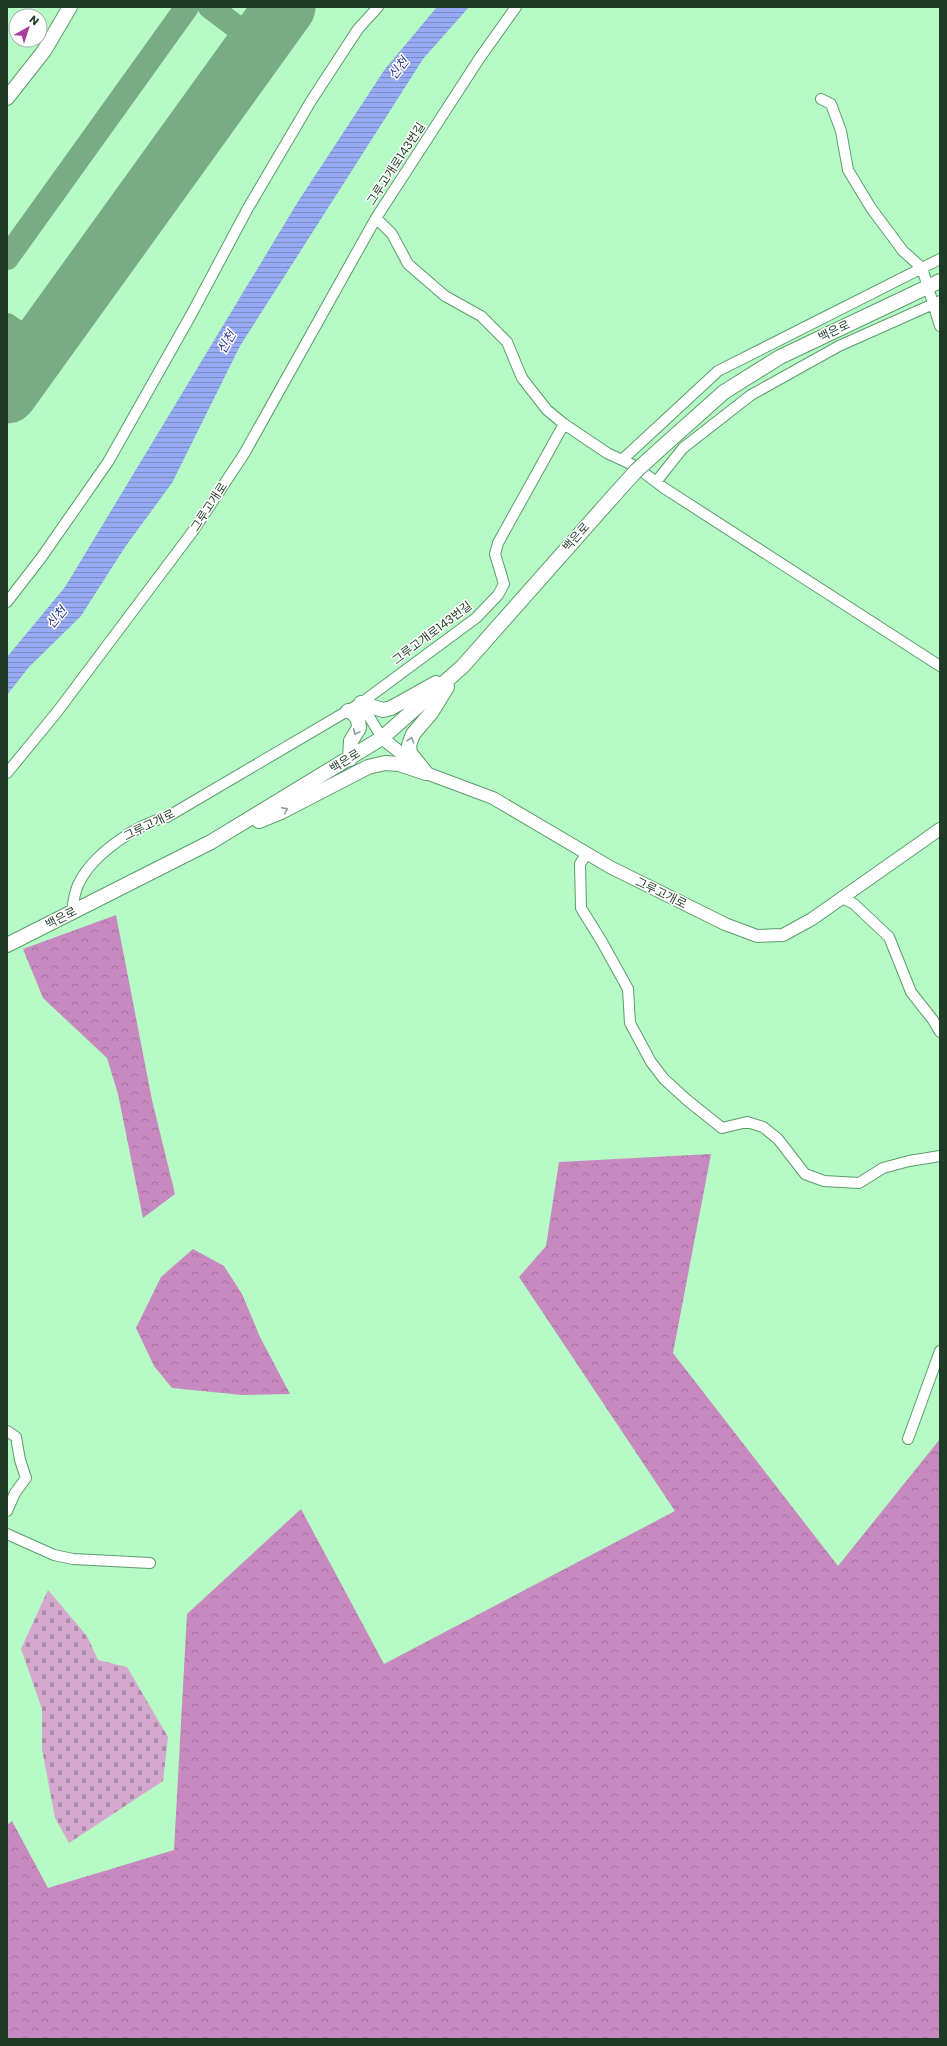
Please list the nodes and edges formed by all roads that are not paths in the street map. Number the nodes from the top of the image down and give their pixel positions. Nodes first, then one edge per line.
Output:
1 (70, 7) edge
2 (378, 7) edge
3 (516, 7) edge
4 (7, 98) edge
5 (821, 99) dead end
6 (376, 218) junction
7 (940, 259) edge
8 (922, 268) junction
9 (934, 284) edge
10 (937, 302) edge
11 (940, 326) edge
12 (564, 424) junction
13 (623, 459) junction
14 (656, 482) junction
15 (7, 602) edge
16 (940, 666) edge
17 (456, 673) junction
18 (361, 703) junction
19 (348, 711) junction
20 (382, 738) junction
21 (350, 759) junction
22 (426, 772) junction
23 (7, 773) edge
24 (940, 829) edge
25 (211, 842) junction
26 (587, 853) junction
27 (842, 898) junction
28 (72, 913) junction
29 (7, 945) edge
30 (940, 1032) edge
31 (940, 1156) edge
32 (940, 1351) edge
33 (7, 1431) edge
34 (908, 1439) dead end
35 (7, 1511) edge
36 (7, 1534) edge
37 (150, 1563) dead end

1 - 4 main road
2 - 15 street
3 - 6 street, 그루고개로143번길
5 - 8 street
6 - 12 street, 그루고개로143번길
6 - 23 street, 그루고개로
7 - 8 street
8 - 9 street
8 - 13 street
9 - 10 street
9 - 17 main road, 백은로, bridge
10 - 11 street
10 - 14 street
12 - 13 street, 그루고개로143번길
12 - 18 street, 그루고개로143번길
13 - 14 street, 그루고개로143번길
14 - 16 street, 그루고개로143번길
17 - 18 main road
17 - 20 main road, 백은로
22 -> 17 main road
18 - 19 street, 그루고개로
18 - 20 street
19 -> 21 main road
19 - 28 street, 그루고개로
20 - 21 main road, 백은로
20 - 22 street, 그루고개로
21 - 25 main road, 백은로
25 -> 22 main road
22 - 26 street, 그루고개로
24 - 27 street, 그루고개로
25 - 28 main road, 백은로
26 - 27 street, 그루고개로
26 - 31 street
27 - 30 street
28 - 29 main road, 백은로
32 - 34 street
33 - 35 street
36 - 37 street

